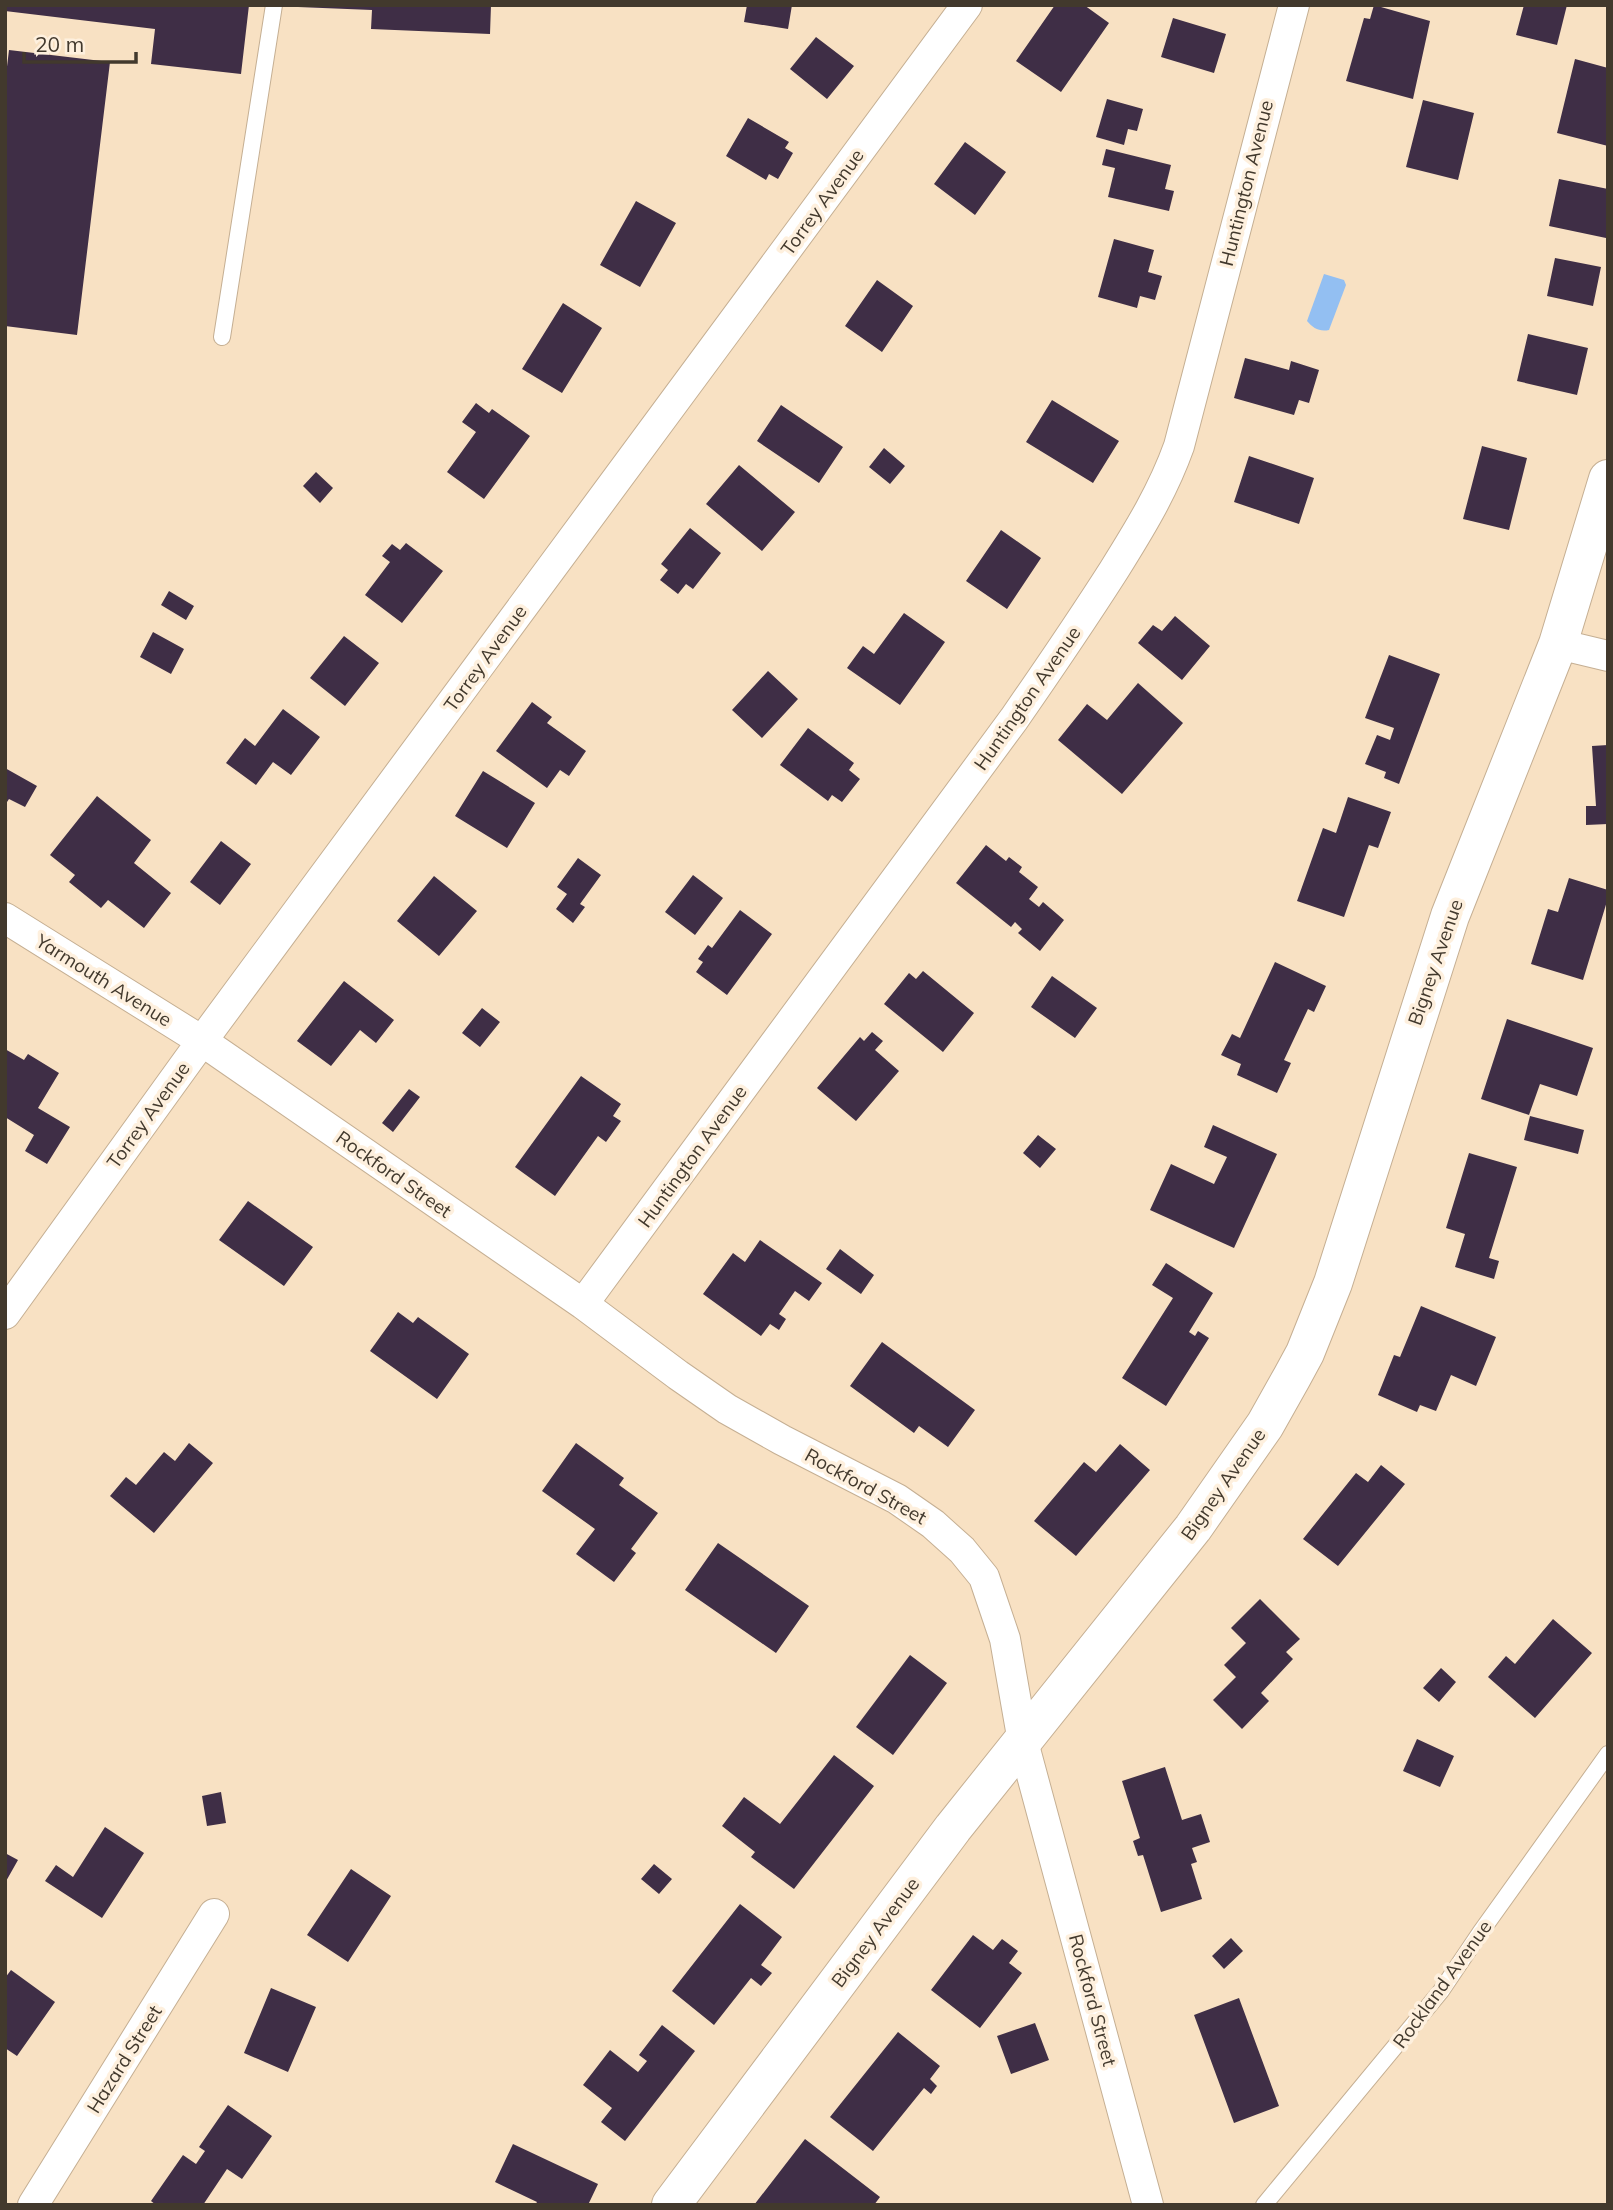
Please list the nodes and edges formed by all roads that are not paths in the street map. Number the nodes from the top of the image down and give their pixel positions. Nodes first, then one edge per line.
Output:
1 (274, 5) edge
2 (967, 5) edge
3 (1293, 5) edge
4 (222, 337) dead end
5 (1608, 479) edge
6 (1558, 645) junction
7 (1608, 656) edge
8 (5, 918) edge
9 (202, 1041) junction
10 (583, 1304) junction
11 (5, 1314) edge
12 (1023, 1742) junction
13 (1608, 1754) edge
14 (214, 1914) dead end
15 (33, 2205) edge
16 (671, 2205) edge
17 (1148, 2205) edge
18 (1264, 2205) edge

1 - 4 lane
2 - 9 street, Torrey Avenue
3 - 10 street, Huntington Avenue
5 - 6 street, Bigney Avenue
6 - 7 street
6 - 12 street, Bigney Avenue
8 - 9 street, Yarmouth Avenue
9 - 10 street, Rockford Street
9 - 11 street, Torrey Avenue
10 - 12 street, Rockford Street
12 - 16 street, Bigney Avenue
12 - 17 street, Rockford Street
13 - 18 lane, Rockland Avenue
14 - 15 street, Hazard Street

